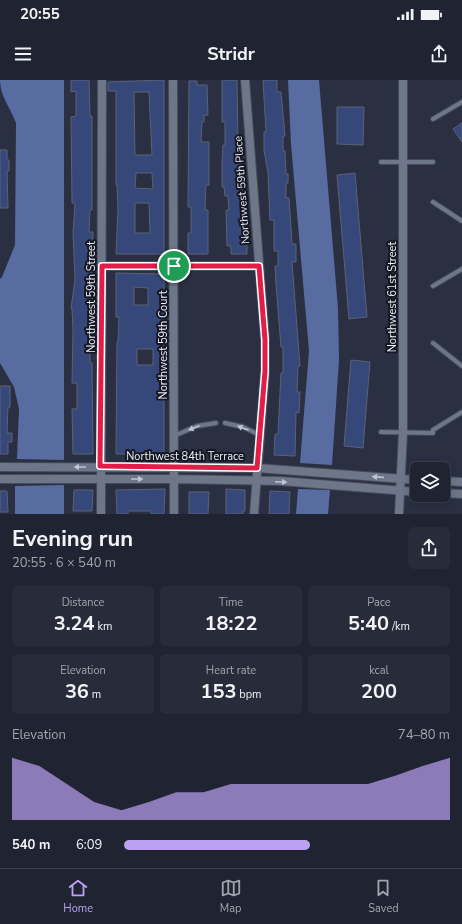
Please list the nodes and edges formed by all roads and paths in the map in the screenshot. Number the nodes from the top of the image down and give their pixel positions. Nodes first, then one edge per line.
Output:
1 (102, 80) edge
2 (173, 80) edge
3 (245, 80) edge
4 (403, 80) edge
5 (462, 102) edge
6 (433, 119) dead end
7 (380, 162) dead end
8 (403, 162) junction
9 (433, 162) dead end
10 (433, 202) dead end
11 (462, 222) edge
12 (102, 266) junction
13 (174, 266) junction
14 (259, 266) junction
15 (462, 268) edge
16 (433, 286) dead end
17 (433, 343) dead end
18 (462, 366) edge
19 (462, 412) edge
20 (216, 423) dead end
21 (225, 423) dead end
22 (381, 432) dead end
23 (403, 432) junction
24 (260, 435) junction
25 (174, 436) junction
26 (100, 466) junction
27 (0, 467) edge
28 (174, 468) junction
29 (257, 468) junction
30 (100, 478) junction
31 (174, 478) junction
32 (0, 479) edge
33 (402, 479) junction
34 (410, 480) edge
35 (256, 481) junction
36 (450, 481) edge
37 (462, 482) edge
38 (401, 491) junction
39 (410, 492) edge
40 (450, 493) edge
41 (462, 494) edge
42 (101, 514) edge
43 (174, 514) edge
44 (254, 514) edge
45 (399, 514) edge

1 - 12 street, Northwest 59th Street
2 - 13 street, Northwest 59th Court
3 - 14 street, Northwest 59th Place
4 - 8 street, Northwest 61st Street
5 - 6 lane
7 - 8 lane
8 - 9 lane
8 - 23 street, Northwest 61st Street
10 - 11 lane
12 - 13 street
12 - 26 street, Northwest 59th Street
13 - 14 street
13 - 25 street, Northwest 59th Court
14 - 24 street, Northwest 59th Place
15 - 16 lane
17 - 18 lane
19 - 23 lane
20 -> 25 lane
24 -> 21 lane
22 - 23 lane
23 - 33 street, Northwest 61st Street
24 - 29 street, Northwest 59th Place
25 - 28 street, Northwest 59th Court
26 -> 27 street, Northwest 84th Terrace
26 - 28 street, Northwest 84th Terrace
26 - 30 street, Northwest 59th Street
28 - 29 street, Northwest 84th Terrace
28 - 31 street, Northwest 59th Court
33 -> 29 street, Northwest 84th Terrace
29 - 35 street, Northwest 59th Place
30 -> 31 street, Northwest 84th Terrace
30 - 32 street, Northwest 84th Terrace
30 - 42 street, Northwest 59th Street
31 - 35 street, Northwest 84th Terrace
31 - 43 street, Northwest 59th Court
33 - 34 street, Northwest 84th Terrace
33 - 38 street, Northwest 61st Street
35 -> 38 street, Northwest 84th Terrace
35 - 44 street, Northwest 59th Place
36 - 37 street
38 - 39 street, Northwest 84th Terrace
38 - 45 street, Northwest 61st Street
40 - 41 street

